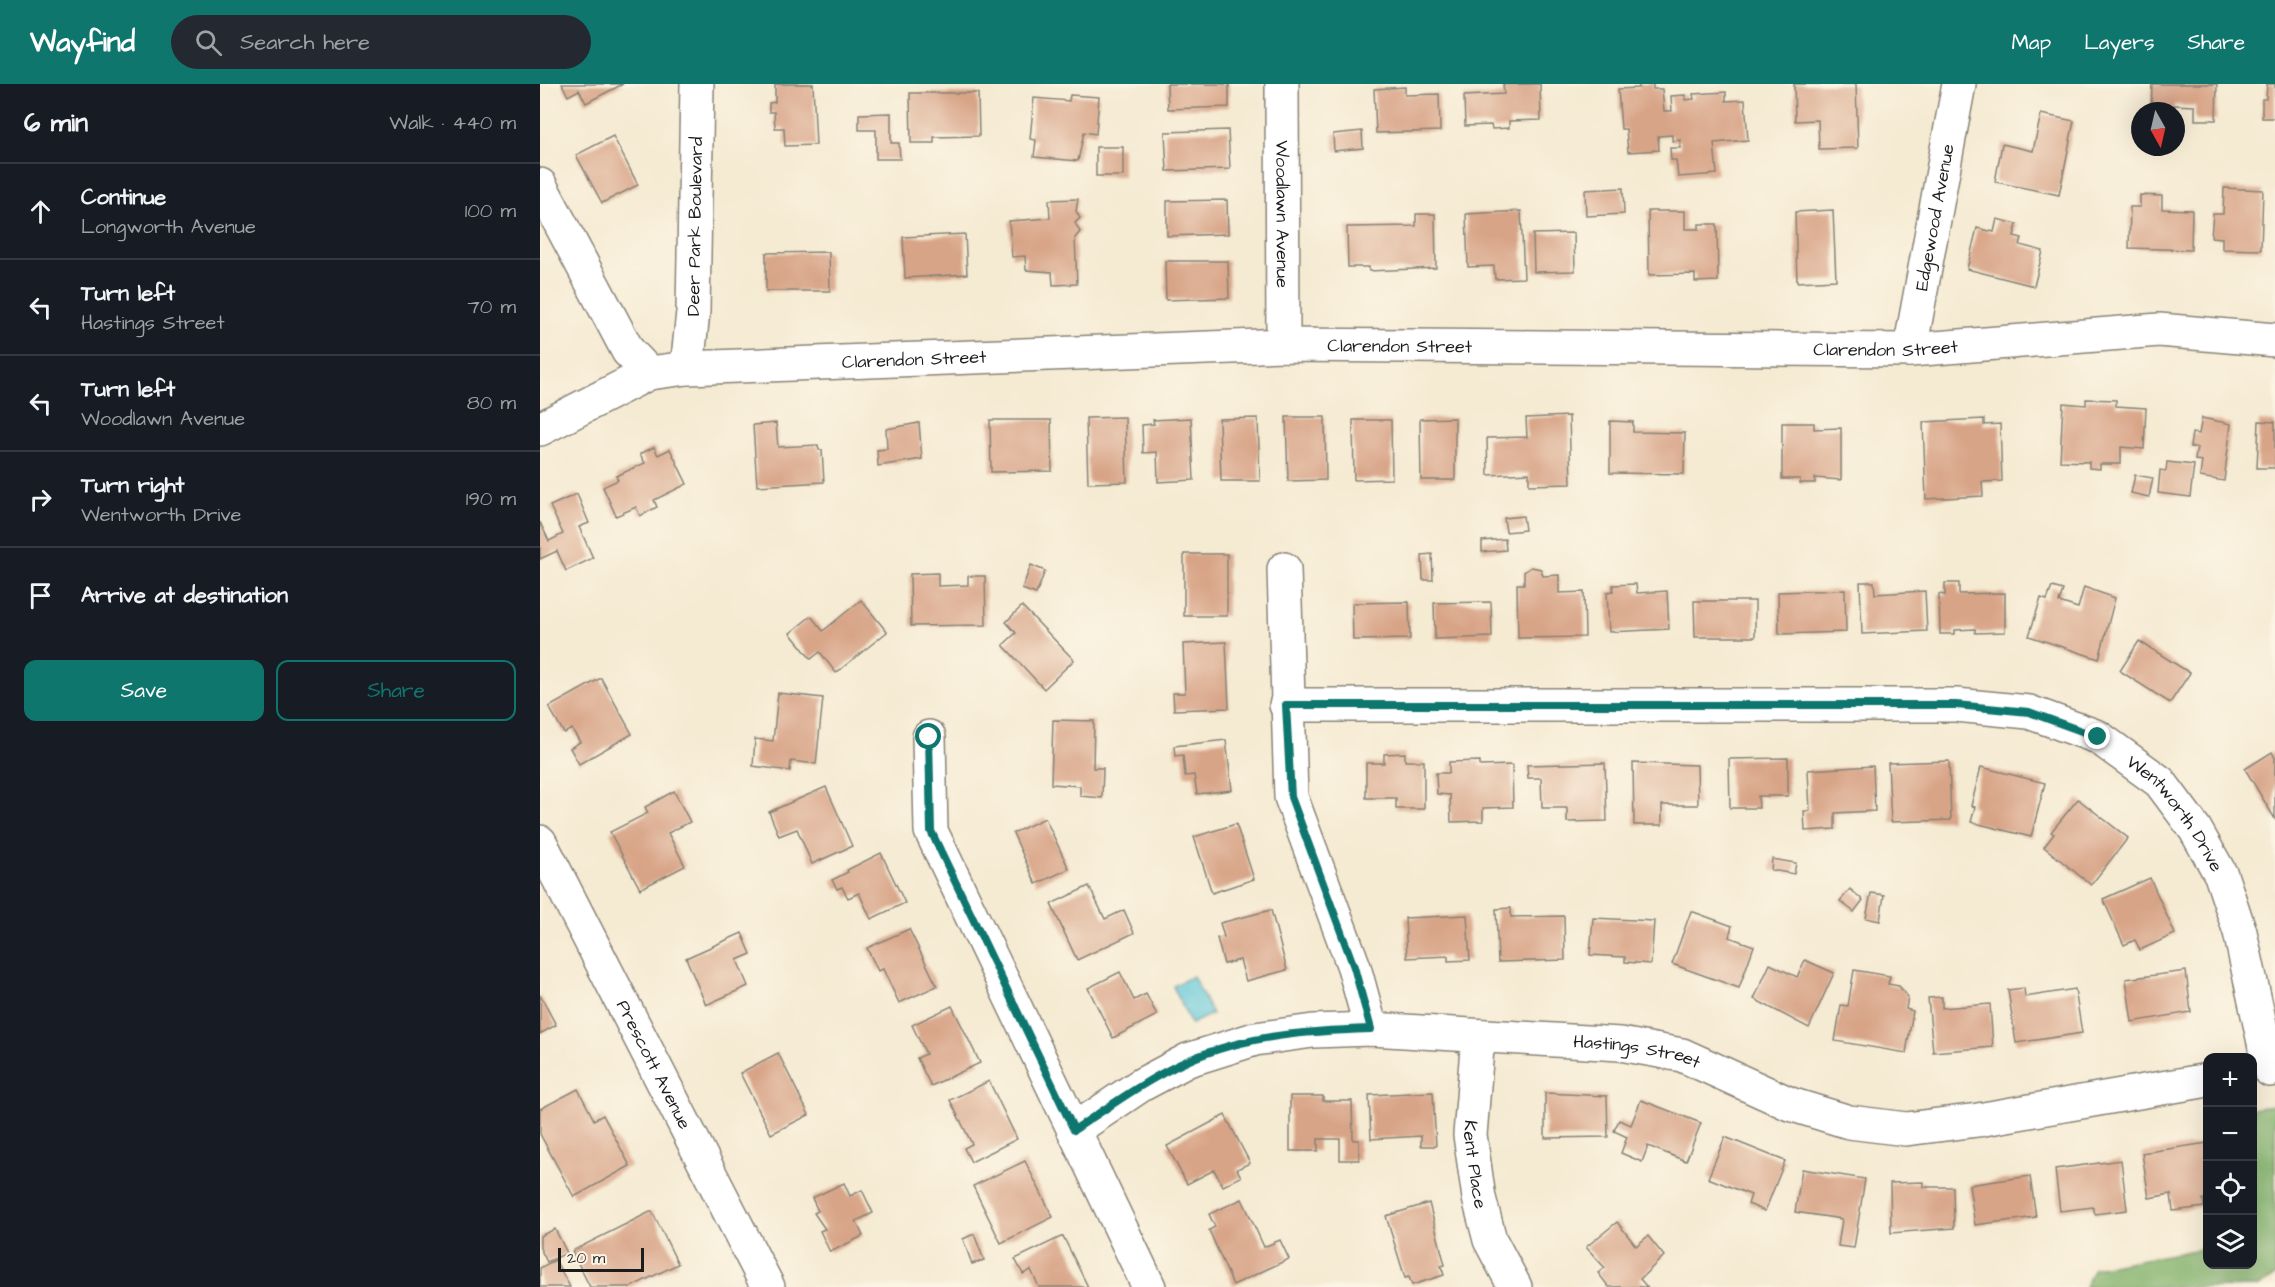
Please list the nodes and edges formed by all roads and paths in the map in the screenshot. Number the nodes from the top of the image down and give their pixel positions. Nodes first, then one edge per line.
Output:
1 (697, 84) edge
2 (1282, 84) edge
3 (1959, 84) edge
4 (540, 185) edge
5 (2275, 340) edge
6 (1283, 345) junction
7 (1910, 350) junction
8 (687, 368) junction
9 (649, 373) junction
10 (540, 429) edge
11 (1284, 569) dead end
12 (1286, 705) junction
13 (929, 737) dead end
14 (540, 842) edge
15 (1371, 1029) junction
16 (1479, 1036) junction
17 (2266, 1071) edge
18 (2203, 1081) edge
19 (1074, 1130) junction
20 (768, 1287) edge
21 (1149, 1287) edge
22 (1515, 1287) edge

1 - 8 street, Deer Park Boulevard
2 - 6 street, Woodlawn Avenue
3 - 7 street, Edgewood Avenue
4 - 9 street
5 - 7 street, Clarendon Street
6 - 7 street, Clarendon Street
6 - 8 street, Clarendon Street
8 - 9 street, Clarendon Street
9 - 10 street, Clarendon Street
11 - 12 street
12 - 15 street
12 - 17 street, Wentworth Drive
13 - 19 street
14 - 20 street, Prescott Avenue
15 - 16 street, Hastings Street
15 - 19 street, Hastings Street
16 - 18 street, Hastings Street
16 - 22 street, Kent Place
19 - 21 street

